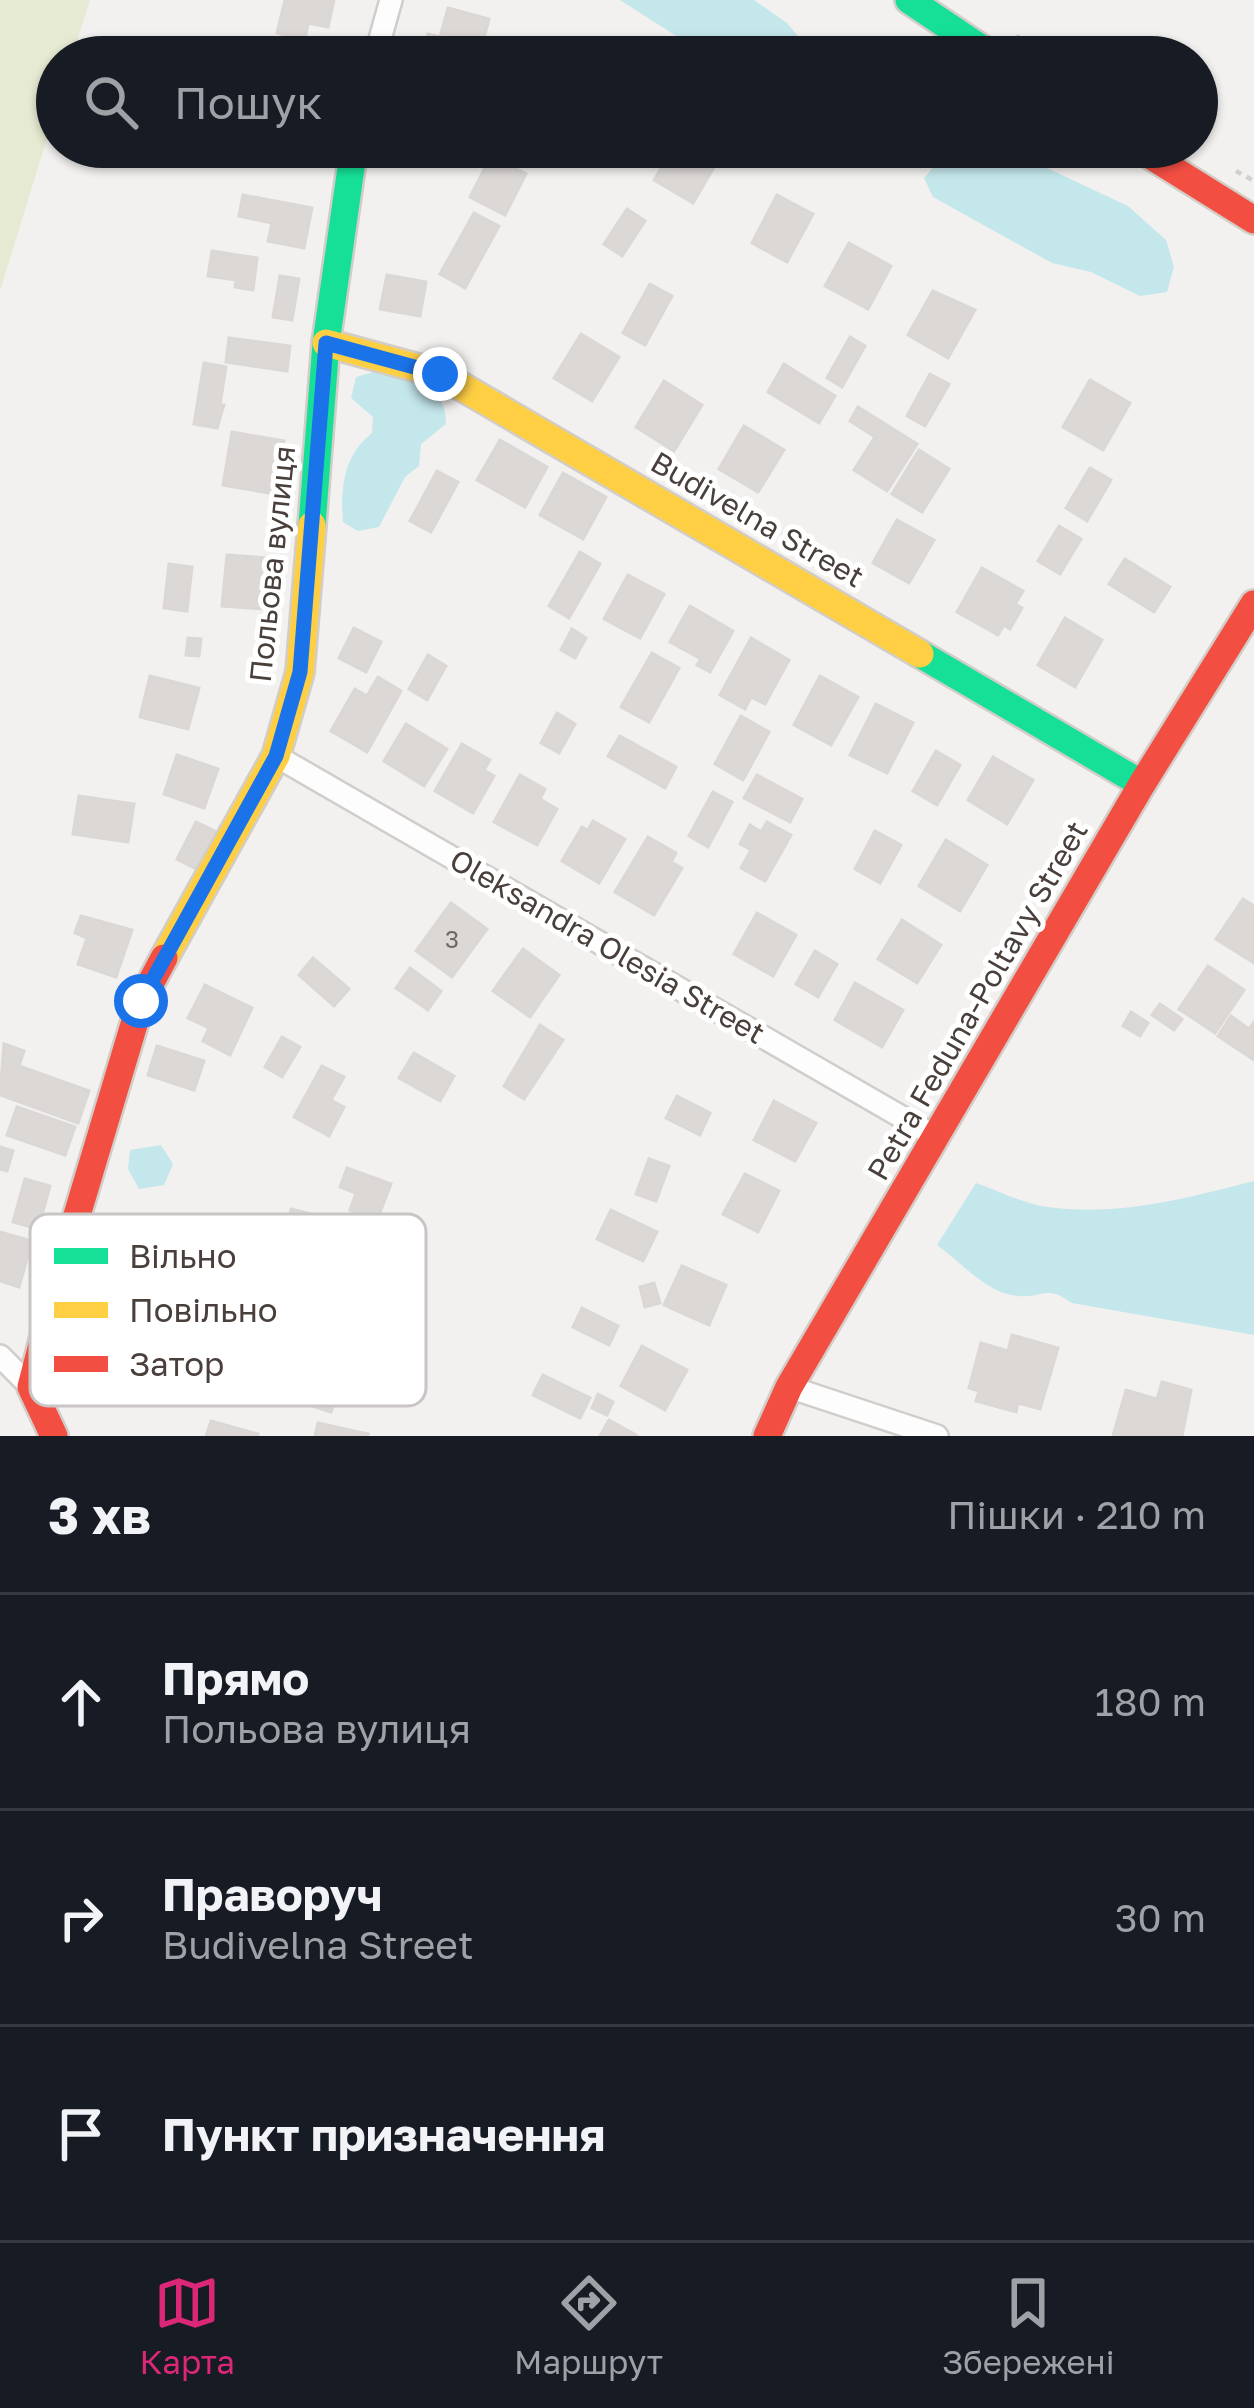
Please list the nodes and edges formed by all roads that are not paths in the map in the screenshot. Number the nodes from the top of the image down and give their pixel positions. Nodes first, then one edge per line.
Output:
1 (391, 0) edge
2 (909, 0) edge
3 (381, 36) edge
4 (963, 36) edge
5 (351, 168) edge
6 (1171, 168) edge
7 (1254, 220) edge
8 (326, 343) junction
9 (1254, 604) edge
10 (276, 756) junction
11 (1142, 784) junction
12 (938, 1138) junction
13 (77, 1214) edge
14 (0, 1356) edge
15 (30, 1386) edge
16 (789, 1387) junction
17 (40, 1406) edge
18 (54, 1436) edge
19 (766, 1436) edge
20 (937, 1436) edge

1 - 3 street
2 - 4 street
5 - 8 street, Польова вулиця
6 - 7 street
8 - 10 street, Польова вулиця
8 - 11 street, Budivelna Street
9 - 11 street, Petra Feduna-Poltavy Street
10 - 12 street, Oleksandra Olesia Street
10 - 13 street, Польова вулиця
11 - 12 street, Petra Feduna-Poltavy Street
12 - 16 street, Petra Feduna-Poltavy Street
14 - 15 street
16 - 19 street, Petra Feduna-Poltavy Street
16 - 20 street
17 - 18 street

